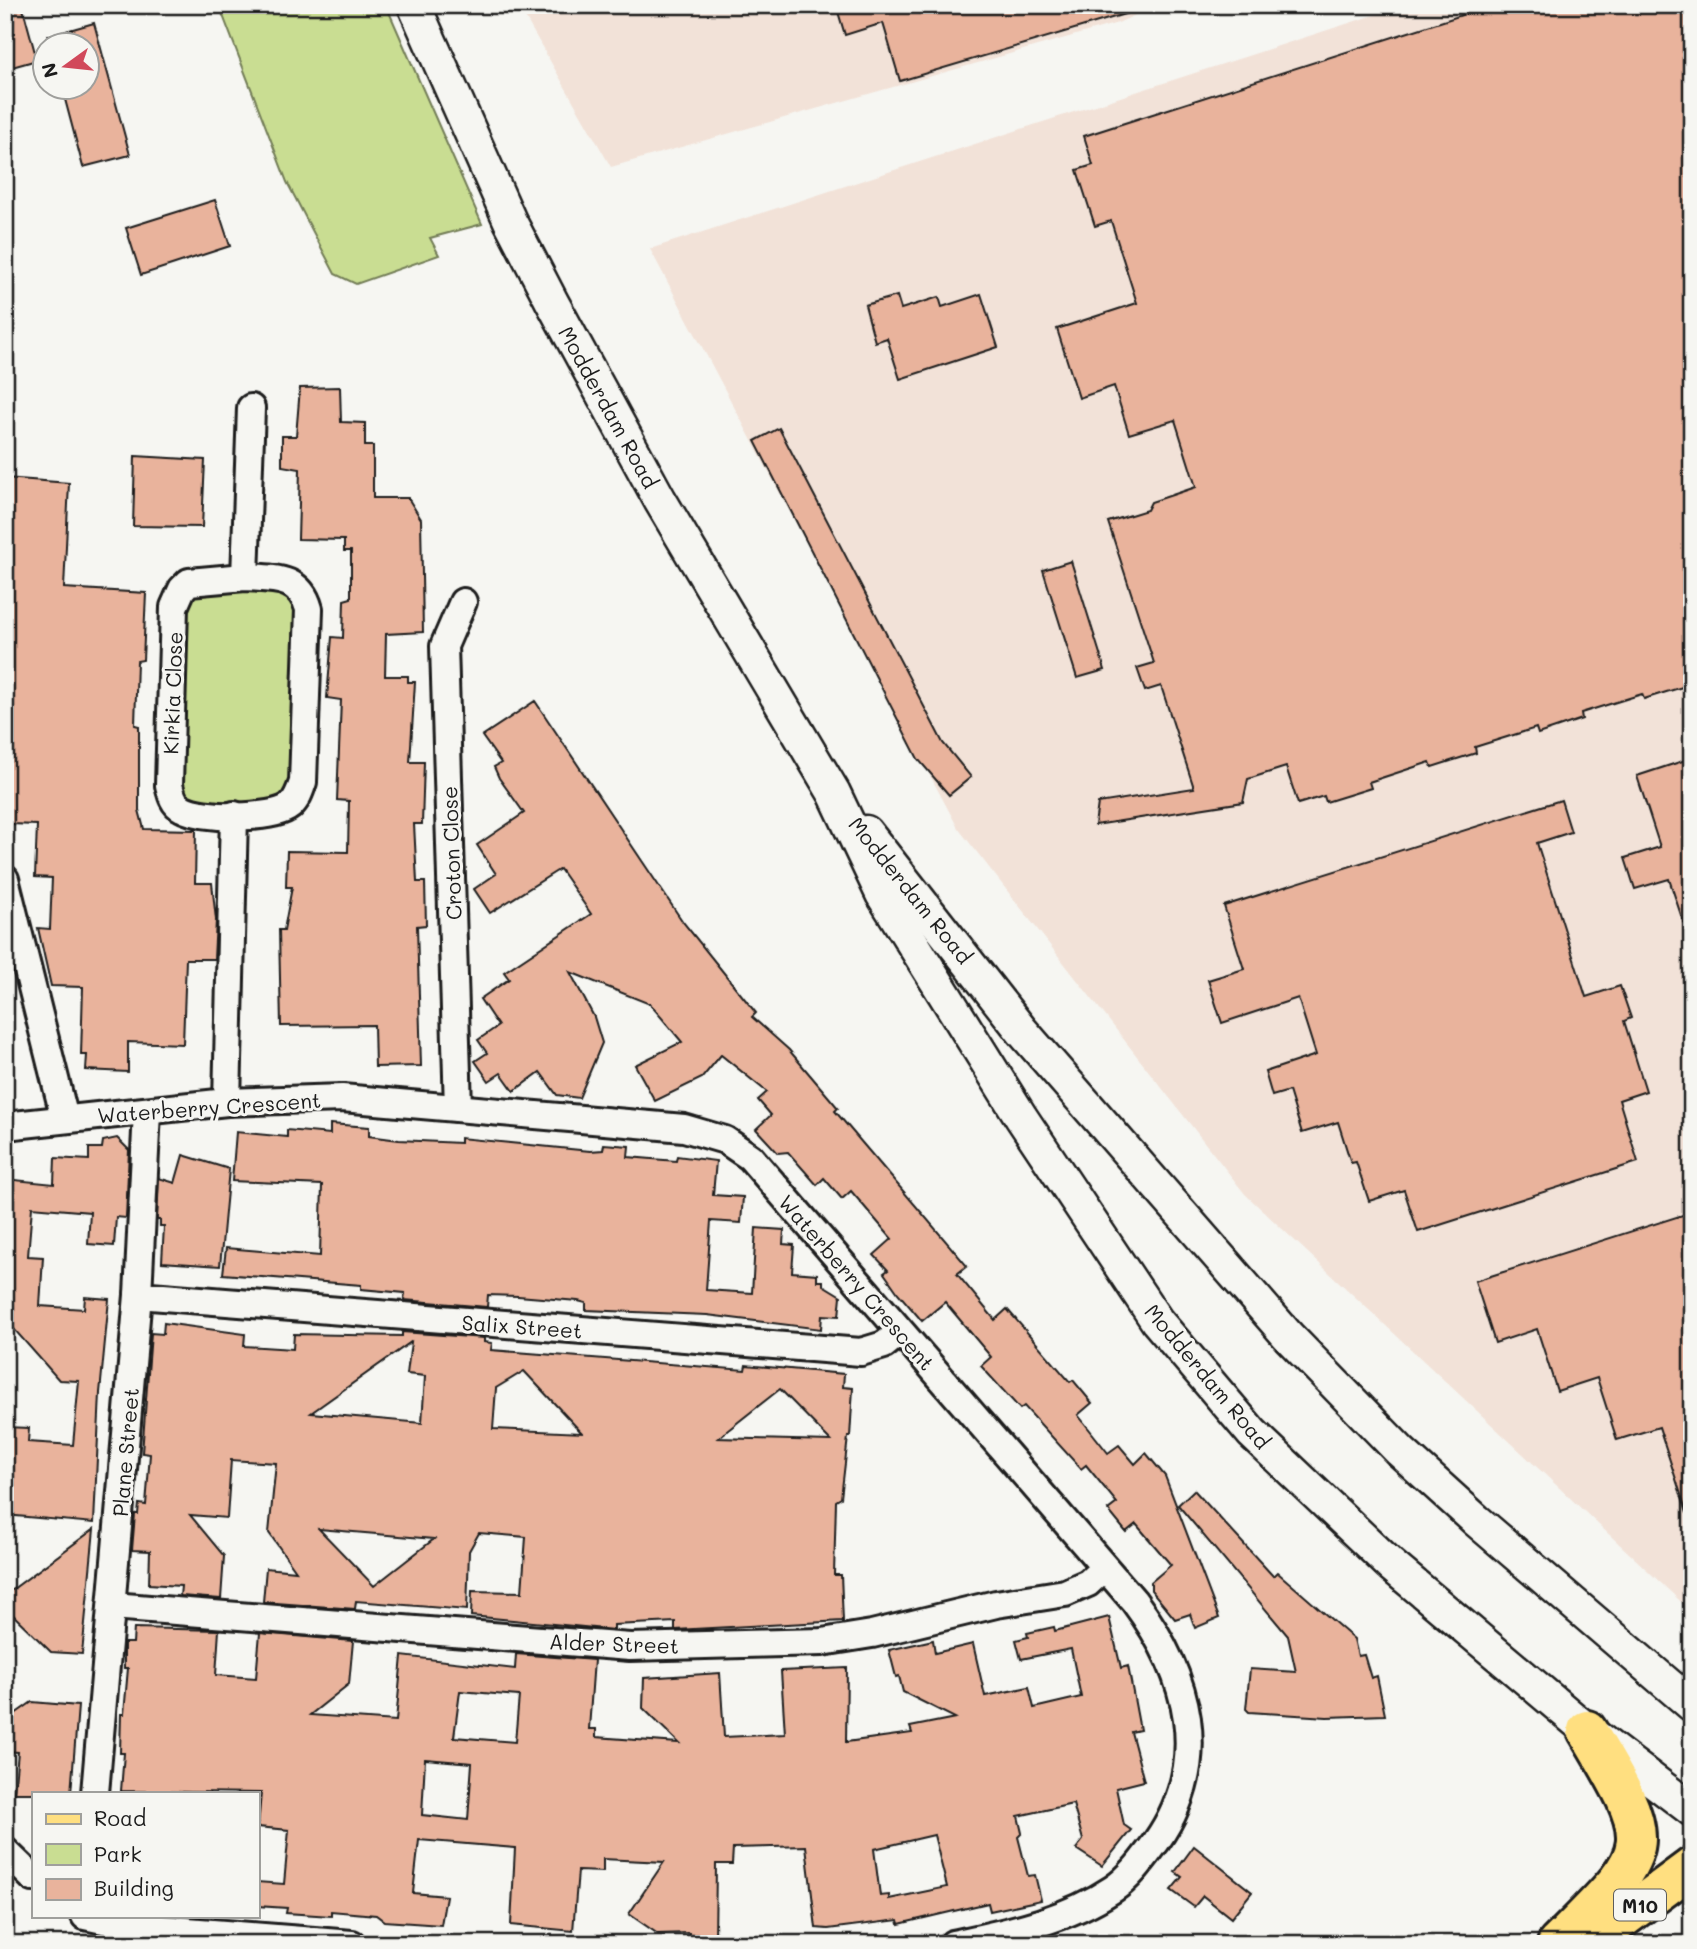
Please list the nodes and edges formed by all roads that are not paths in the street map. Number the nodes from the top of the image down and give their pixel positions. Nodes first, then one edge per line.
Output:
1 (414, 5) edge
2 (251, 408) dead end
3 (245, 577) junction
4 (463, 602) dead end
5 (834, 793) junction
6 (234, 815) junction
7 (5, 879) edge
8 (227, 1102) junction
9 (458, 1108) junction
10 (147, 1111) junction
11 (65, 1119) junction
12 (5, 1126) edge
13 (138, 1295) junction
14 (900, 1332) junction
15 (1104, 1568) junction
16 (112, 1606) junction
17 (1692, 1705) edge
18 (1587, 1730) junction
19 (95, 1792) edge
20 (1692, 1810) edge
21 (5, 1851) edge
22 (1692, 1867) edge
23 (32, 1877) edge
24 (94, 1918) edge
25 (352, 1944) edge
26 (953, 1944) edge
27 (1558, 1944) edge
28 (1588, 1944) edge

1 - 5 street, Modderdam Road
2 - 3 street
3 - 6 street, Kirkia Close
3 - 6 street, Kirkia Close
4 - 9 street, Croton Close
5 - 17 street, Modderdam Road
5 - 18 street, Modderdam Road
6 - 8 street
7 - 11 street
8 - 9 street, Waterberry Crescent
8 - 10 street, Waterberry Crescent
9 - 14 street, Waterberry Crescent
10 - 11 street, Waterberry Crescent
10 - 13 street, Plane Street
11 - 12 street, Waterberry Crescent
13 - 14 street, Salix Street
13 - 16 street, Plane Street
14 - 15 street, Waterberry Crescent
15 - 16 street, Alder Street
15 - 26 street, Waterberry Crescent
16 - 19 street, Plane Street
18 - 20 street, Modderdam Road
18 - 27 main road
21 - 23 street
22 - 28 main road, M10
24 - 25 street

